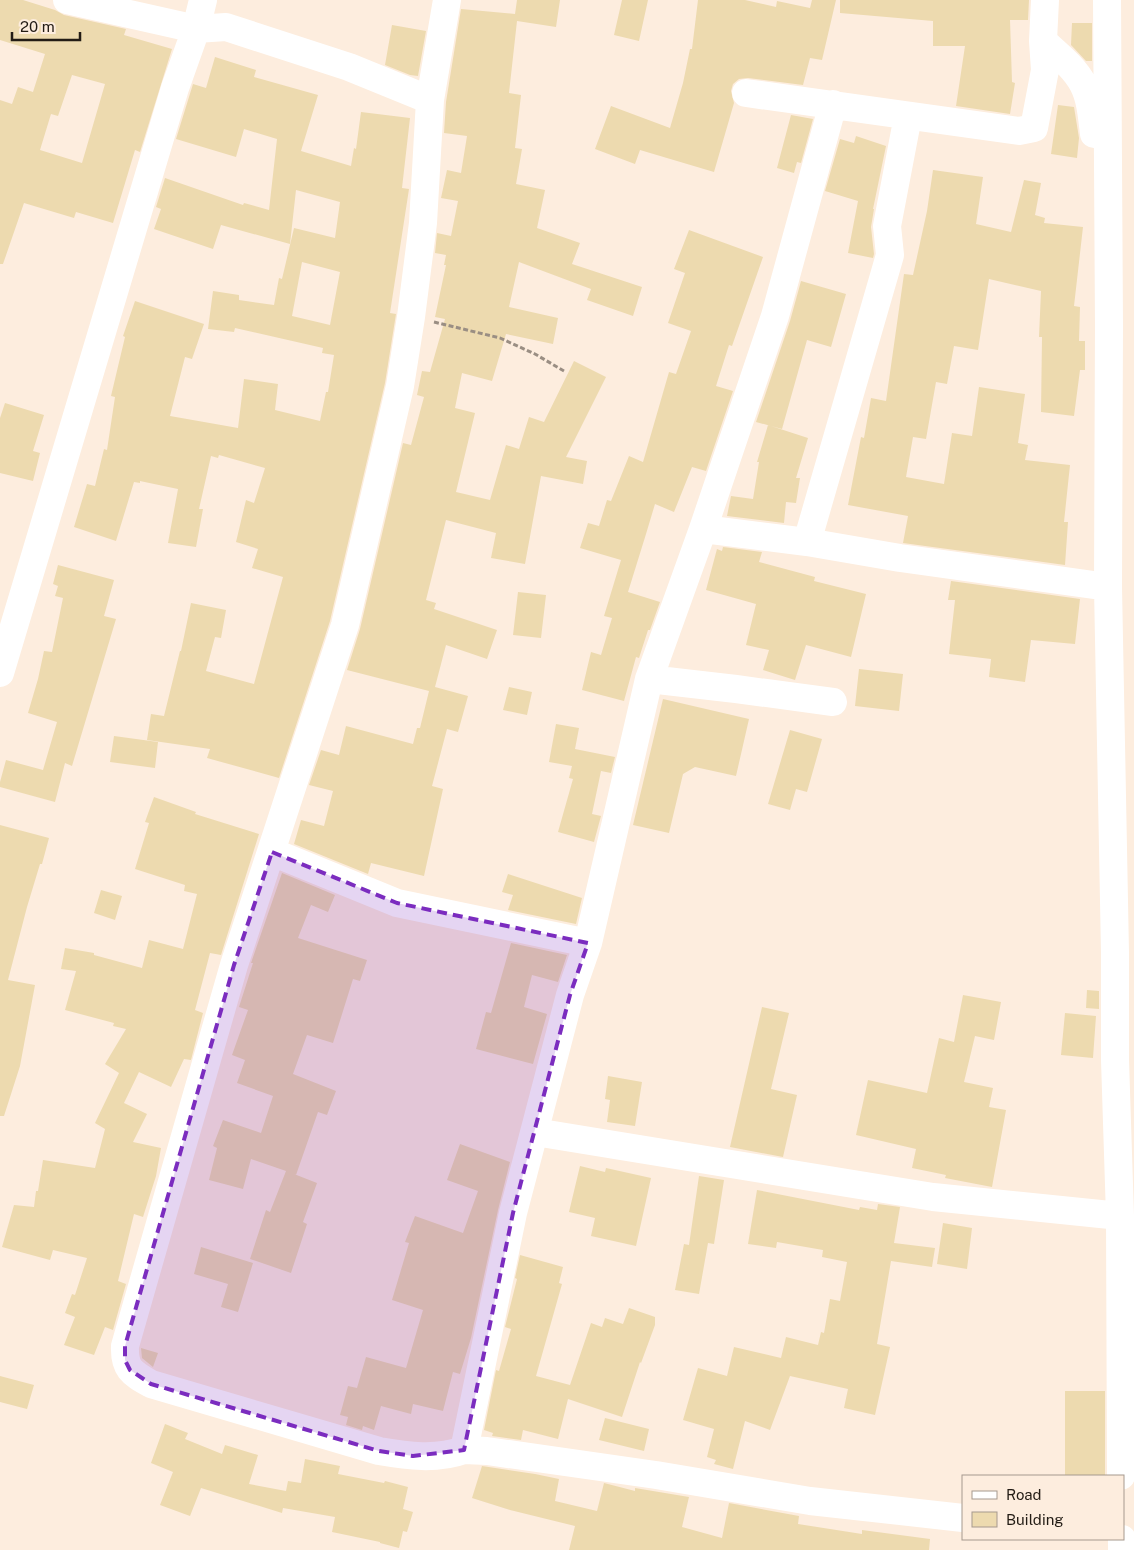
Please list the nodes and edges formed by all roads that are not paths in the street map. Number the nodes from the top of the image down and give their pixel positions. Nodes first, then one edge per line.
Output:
1 (67, 0) edge
2 (203, 0) edge
3 (447, 0) edge
4 (1045, 0) edge
5 (1106, 0) edge
6 (196, 29) junction
7 (1043, 41) junction
8 (746, 93) dead end
9 (430, 100) junction
10 (833, 104) junction
11 (908, 116) junction
12 (1109, 326) junction
13 (703, 529) junction
14 (807, 542) junction
15 (1108, 587) junction
16 (0, 673) edge
17 (649, 679) junction
18 (833, 702) dead end
19 (272, 852) junction
20 (588, 942) junction
21 (535, 1132) junction
22 (1120, 1216) junction
23 (1128, 1408) edge
24 (464, 1450) junction
25 (1121, 1475) edge
26 (962, 1518) edge

1 - 6 street
2 - 6 street
3 - 9 street
4 - 7 street
5 - 12 street
6 - 9 street
6 - 16 street
7 - 11 street
7 - 12 street
8 - 10 street
9 - 19 street
10 - 11 street
10 - 13 street
11 - 14 street
12 - 15 street
13 - 14 street
13 - 17 street
14 - 15 street
15 - 22 street
17 - 18 street
17 - 20 street
19 - 20 street
19 - 24 street
20 - 21 street
21 - 22 street
21 - 24 street
22 - 23 street
23 - 25 street
24 - 26 street

